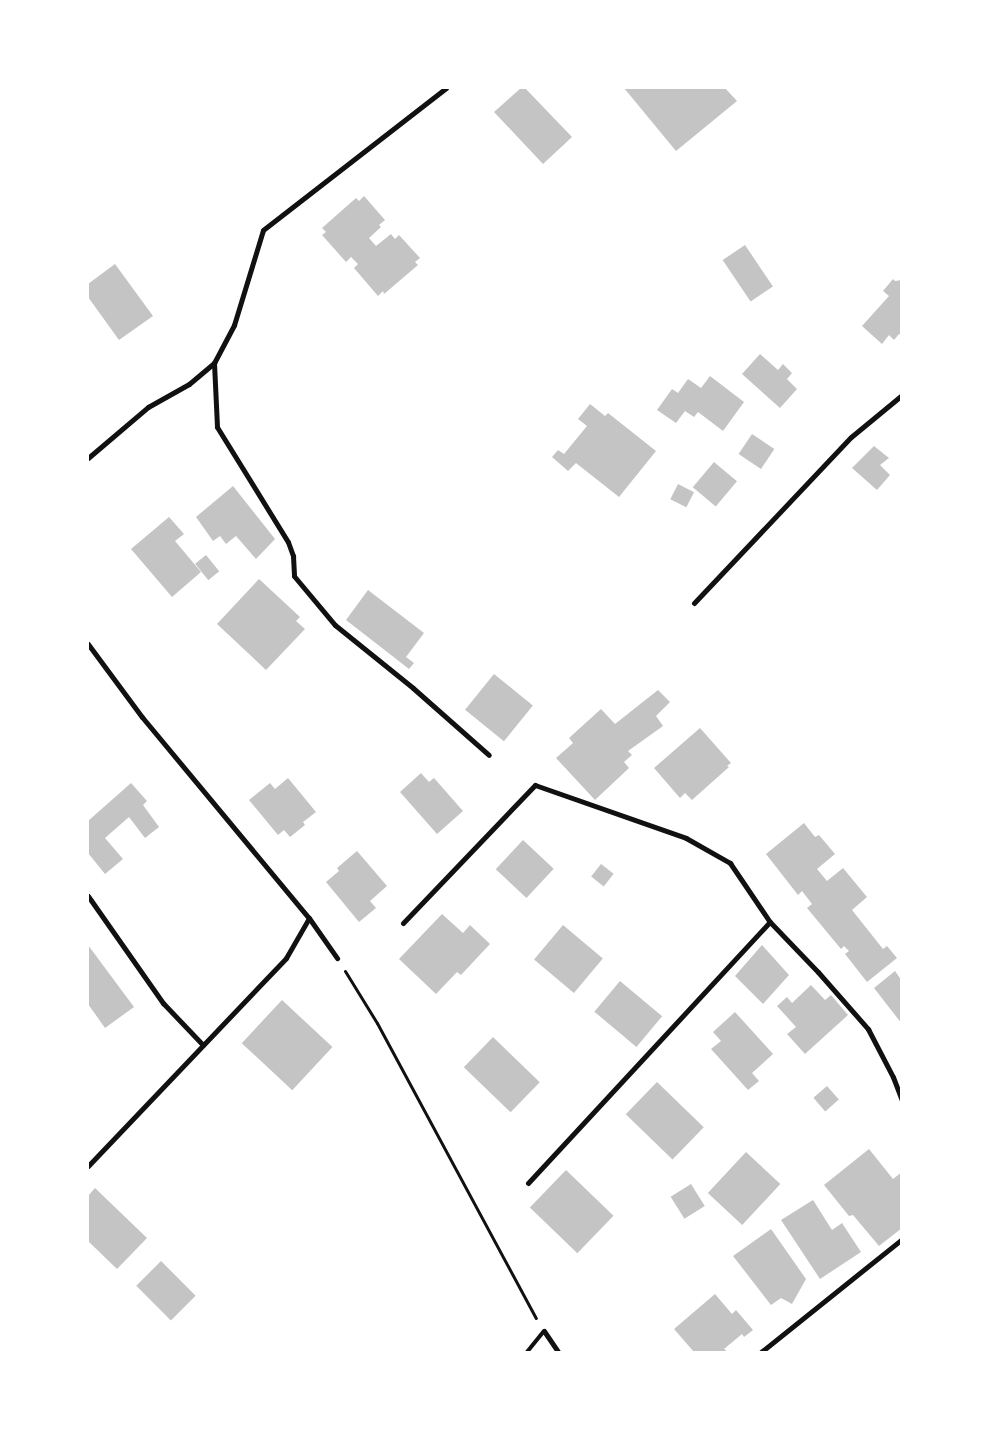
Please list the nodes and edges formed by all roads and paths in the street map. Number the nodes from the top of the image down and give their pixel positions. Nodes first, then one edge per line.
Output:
1 (446, 88) edge
2 (214, 363) junction
3 (902, 395) edge
4 (88, 458) edge
5 (694, 603) dead end
6 (88, 644) edge
7 (489, 755) dead end
8 (88, 896) edge
9 (309, 918) junction
10 (770, 922) junction
11 (403, 923) dead end
12 (338, 958) joint
13 (203, 1045) junction
14 (902, 1100) edge
15 (88, 1166) edge
16 (528, 1183) dead end
17 (902, 1239) edge
18 (544, 1331) junction
19 (528, 1352) edge
20 (558, 1352) edge
21 (760, 1352) edge

1 - 2 street
2 - 4 street
2 - 7 street
3 - 5 street
6 - 9 street
8 - 13 street
9 - 12 street
9 - 13 street
10 - 11 street
10 - 14 street
10 - 16 street
12 - 18 path
13 - 15 street
17 - 21 street
18 - 19 lane
18 - 20 street

